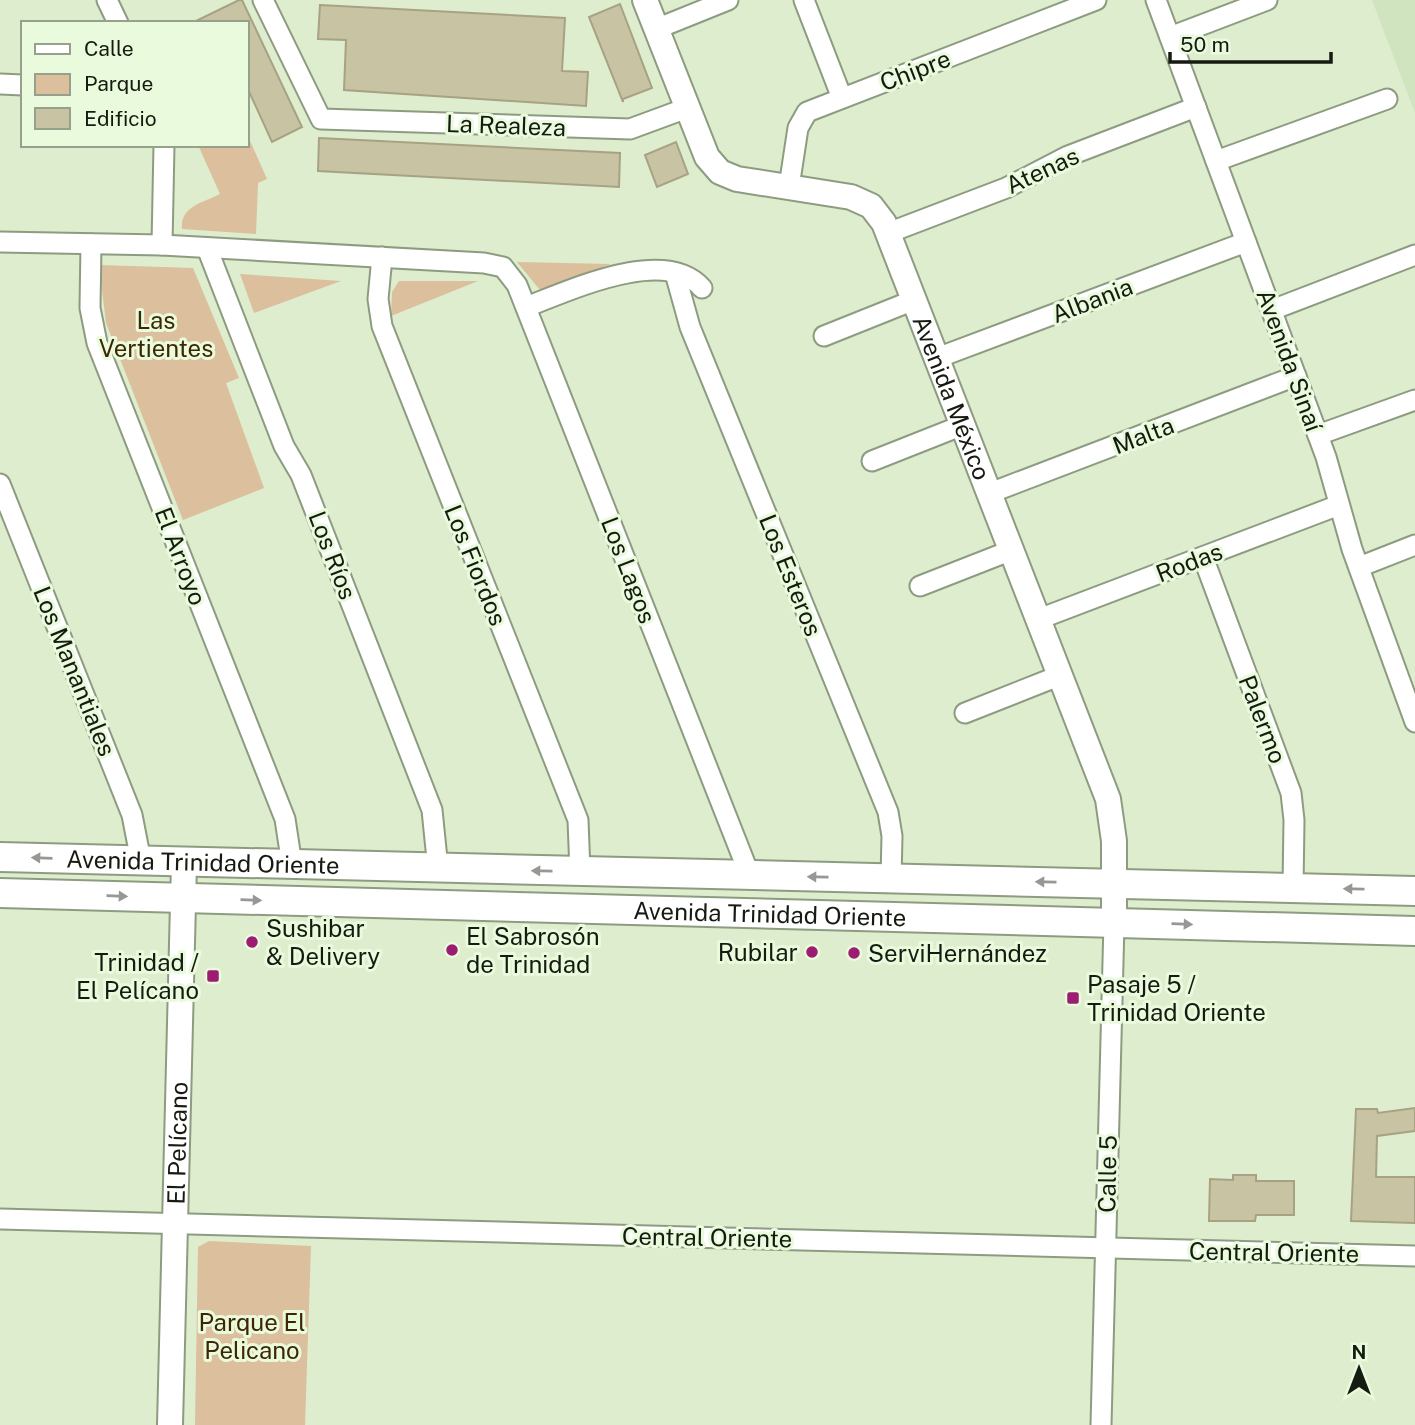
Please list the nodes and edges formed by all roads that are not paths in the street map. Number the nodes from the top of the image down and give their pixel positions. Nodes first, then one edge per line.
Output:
1 (107, 0) edge
2 (263, 0) edge
3 (645, 0) edge
4 (729, 0) edge
5 (804, 0) edge
6 (1096, 0) edge
7 (1156, 0) edge
8 (1267, 0) edge
9 (117, 21) edge
10 (656, 29) junction
11 (1170, 37) junction
12 (0, 84) edge
13 (21, 85) edge
14 (842, 98) junction
15 (1387, 99) dead end
16 (1196, 107) junction
17 (687, 108) junction
18 (164, 147) edge
19 (1216, 161) junction
20 (789, 187) junction
21 (888, 233) junction
22 (0, 242) edge
23 (1246, 242) junction
24 (91, 244) junction
25 (162, 246) junction
26 (206, 248) junction
27 (1415, 255) edge
28 (382, 257) junction
29 (675, 273) junction
30 (702, 288) dead end
31 (915, 300) junction
32 (526, 307) junction
33 (1272, 310) junction
34 (824, 336) dead end
35 (937, 358) junction
36 (1296, 376) junction
37 (1415, 400) edge
38 (963, 425) junction
39 (1318, 435) junction
40 (873, 461) dead end
41 (0, 484) edge
42 (990, 493) junction
43 (1339, 505) junction
44 (1415, 545) edge
45 (1012, 550) junction
46 (1203, 557) junction
47 (1359, 567) junction
48 (920, 586) dead end
49 (1039, 619) junction
50 (1061, 675) junction
51 (965, 713) dead end
52 (1415, 722) edge
53 (0, 857) edge
54 (141, 861) junction
55 (184, 863) junction
56 (292, 865) junction
57 (438, 869) junction
58 (580, 872) junction
59 (750, 876) junction
60 (891, 879) junction
61 (1114, 884) junction
62 (1293, 888) junction
63 (1415, 891) edge
64 (0, 893) edge
65 (183, 898) junction
66 (1114, 923) junction
67 (1415, 931) edge
68 (0, 1219) edge
69 (175, 1223) junction
70 (1105, 1248) junction
71 (1415, 1256) edge
72 (170, 1425) edge
73 (1101, 1425) edge

1 - 9 street
2 - 17 street, La Realeza
3 - 10 street, Avenida México
4 - 10 street
5 - 14 street
6 - 14 street, Chipre
7 - 11 street, Avenida Sinaí
8 - 11 street
10 - 17 street, Avenida México
11 - 16 street, Avenida Sinaí
12 - 13 street
14 - 20 street, Chipre
15 - 19 street
16 - 19 street, Avenida Sinaí
16 - 21 street, Atenas
17 - 20 street, Avenida México
18 - 25 street
19 - 23 street, Avenida Sinaí
20 - 21 street, Avenida México
21 - 31 street, Avenida México
22 - 24 street
23 - 33 street, Avenida Sinaí
23 - 35 street, Albania
24 - 25 street
24 - 56 street, El Arroyo
25 - 26 street
26 - 28 street
26 - 57 street, Los Ríos
27 - 33 street
28 - 32 street, Los Lagos
28 - 58 street, Los Fiordos
29 - 30 street
29 - 32 street
29 - 60 street, Los Esteros
31 - 34 street
31 - 35 street, Avenida México
32 - 59 street, Los Lagos
33 - 36 street, Avenida Sinaí
35 - 38 street, Avenida México
36 - 39 street, Avenida Sinaí
36 - 42 street, Malta
37 - 39 street
38 - 40 street
38 - 42 street, Avenida México
39 - 43 street, Avenida Sinaí
41 - 54 street, Los Manantiales
42 - 45 street, Avenida México
43 - 46 street, Rodas
43 - 47 street, Avenida Sinaí
44 - 47 street
45 - 48 street
45 - 49 street, Avenida México
46 - 49 street, Rodas
46 - 62 street, Palermo
47 - 52 street, Avenida Sinaí
49 - 50 street, Avenida México
50 - 51 street
50 - 61 street, Avenida México
54 -> 53 main road, Avenida Trinidad Oriente
54 - 55 main road, Avenida Trinidad Oriente
55 - 56 main road, Avenida Trinidad Oriente
55 - 65 street, El Pelícano
56 - 57 main road, Avenida Trinidad Oriente
58 -> 57 main road, Avenida Trinidad Oriente
58 - 59 main road, Avenida Trinidad Oriente
60 -> 59 main road, Avenida Trinidad Oriente
61 -> 60 main road, Avenida Trinidad Oriente
61 - 62 main road, Avenida Trinidad Oriente
61 - 66 street, Avenida México
63 -> 62 main road, Avenida Trinidad Oriente
64 -> 65 main road, Avenida Trinidad Oriente
65 -> 66 main road, Avenida Trinidad Oriente
65 - 69 street, El Pelícano
66 -> 67 main road, Avenida Trinidad Oriente
66 - 70 street, Calle 5
68 - 69 street, Central Oriente
69 - 70 street, Central Oriente
69 - 72 street, El Pelícano
70 - 71 street, Central Oriente
70 - 73 street, Calle 5

